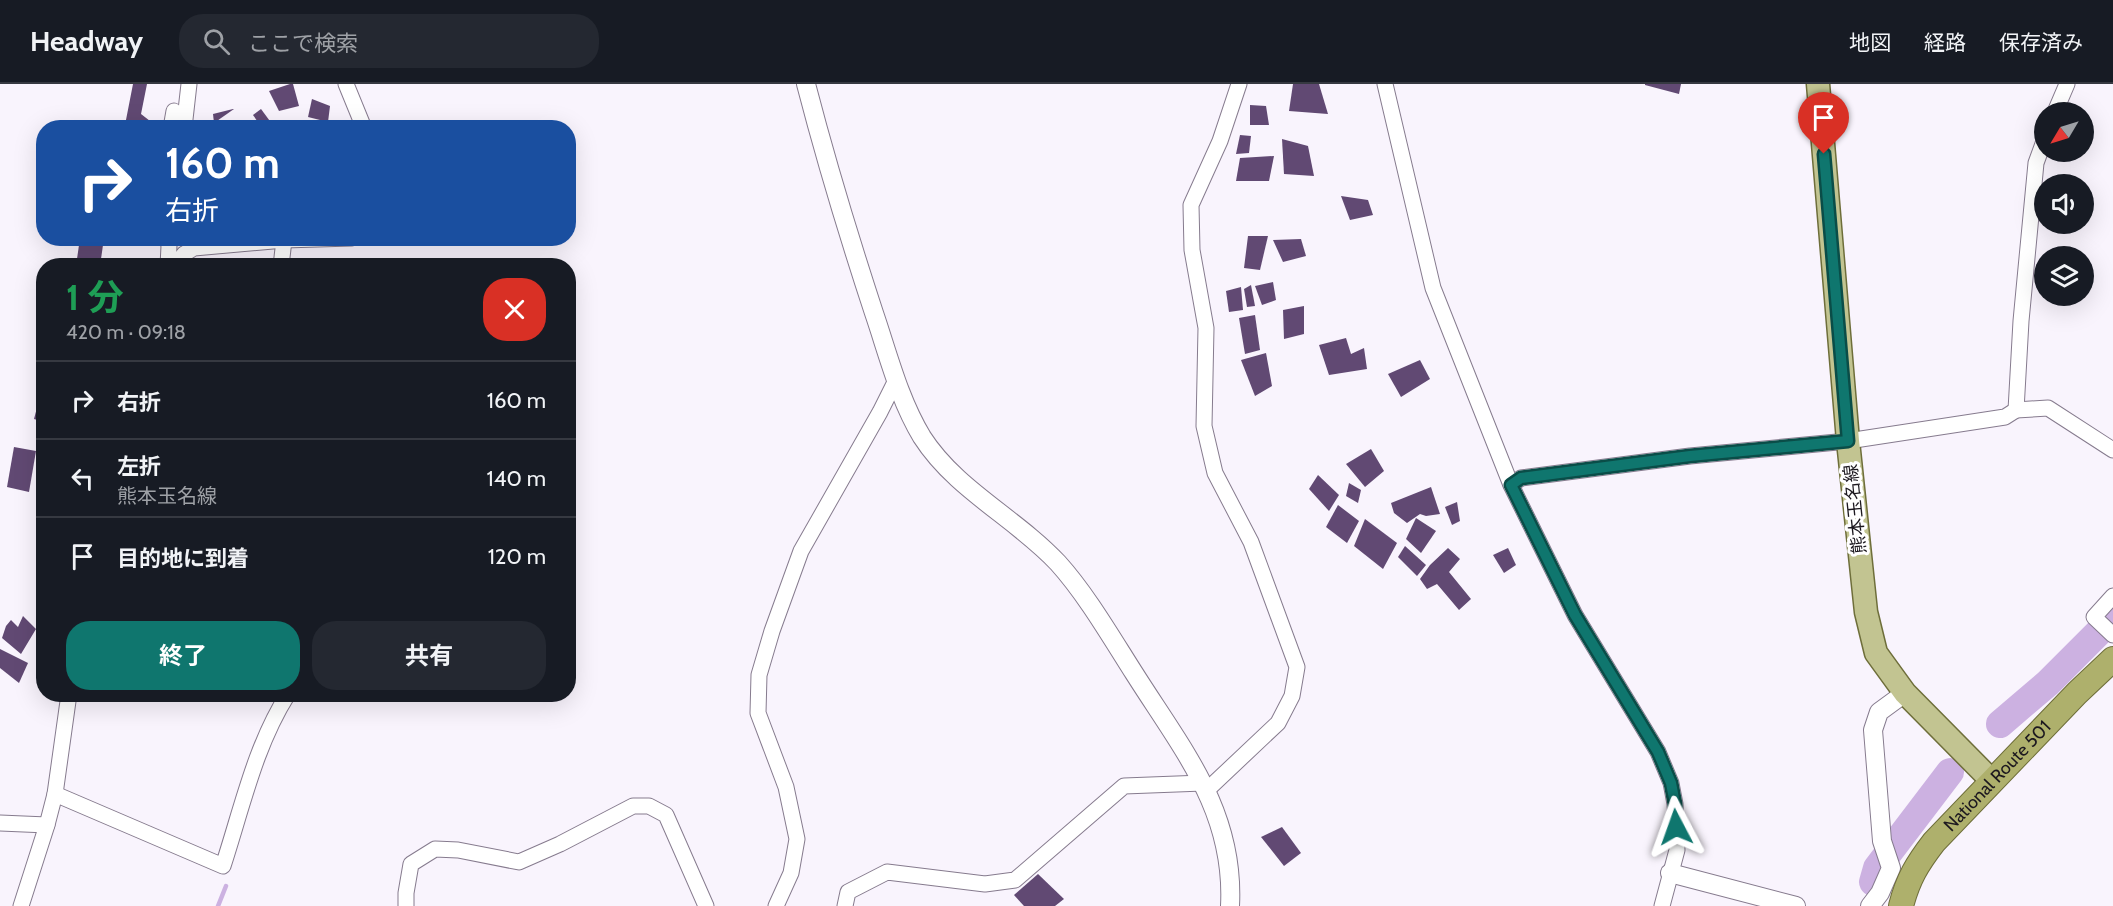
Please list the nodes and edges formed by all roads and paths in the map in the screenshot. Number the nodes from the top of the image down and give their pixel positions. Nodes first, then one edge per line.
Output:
1 (189, 84) edge
2 (346, 84) edge
3 (806, 84) edge
4 (1239, 84) edge
5 (1385, 84) edge
6 (1818, 84) edge
7 (2067, 84) edge
8 (2059, 102) edge
9 (174, 111) dead end
10 (172, 120) edge
11 (185, 120) edge
12 (361, 120) edge
13 (2036, 162) edge
14 (216, 246) edge
15 (181, 258) edge
16 (896, 380) junction
17 (2016, 410) junction
18 (1848, 441) junction
19 (2113, 450) edge
20 (1511, 485) junction
21 (2113, 596) edge
22 (2113, 635) edge
23 (2113, 659) edge
24 (1905, 693) junction
25 (68, 702) edge
26 (283, 702) edge
27 (1992, 781) junction
28 (1205, 787) junction
29 (55, 794) junction
30 (0, 823) edge
31 (47, 825) junction
32 (1670, 873) junction
33 (1875, 899) edge
34 (21, 906) edge
35 (406, 906) edge
36 (706, 906) edge
37 (776, 906) edge
38 (845, 906) edge
39 (1230, 906) edge
40 (1662, 906) edge
41 (1796, 906) edge
42 (1901, 906) edge

1 - 11 street
2 - 12 street
3 - 16 street
4 - 28 street
5 - 20 street
6 - 18 main road, 熊本玉名線
7 - 8 street
9 - 10 street
13 - 17 street
14 - 15 street
16 - 28 street
16 - 37 street
17 - 18 street
17 - 19 street
18 - 20 street
18 - 24 main road, 熊本玉名線
20 - 32 street
21 - 22 street
23 - 27 highway, National Route 501
24 - 27 main road, 熊本玉名線
24 - 33 street
25 - 29 street
26 - 29 street
27 - 42 highway, National Route 501
28 - 38 street
28 - 39 street
29 - 31 street
30 - 31 street
31 - 34 street
32 - 40 street
32 - 41 street
35 - 36 street

